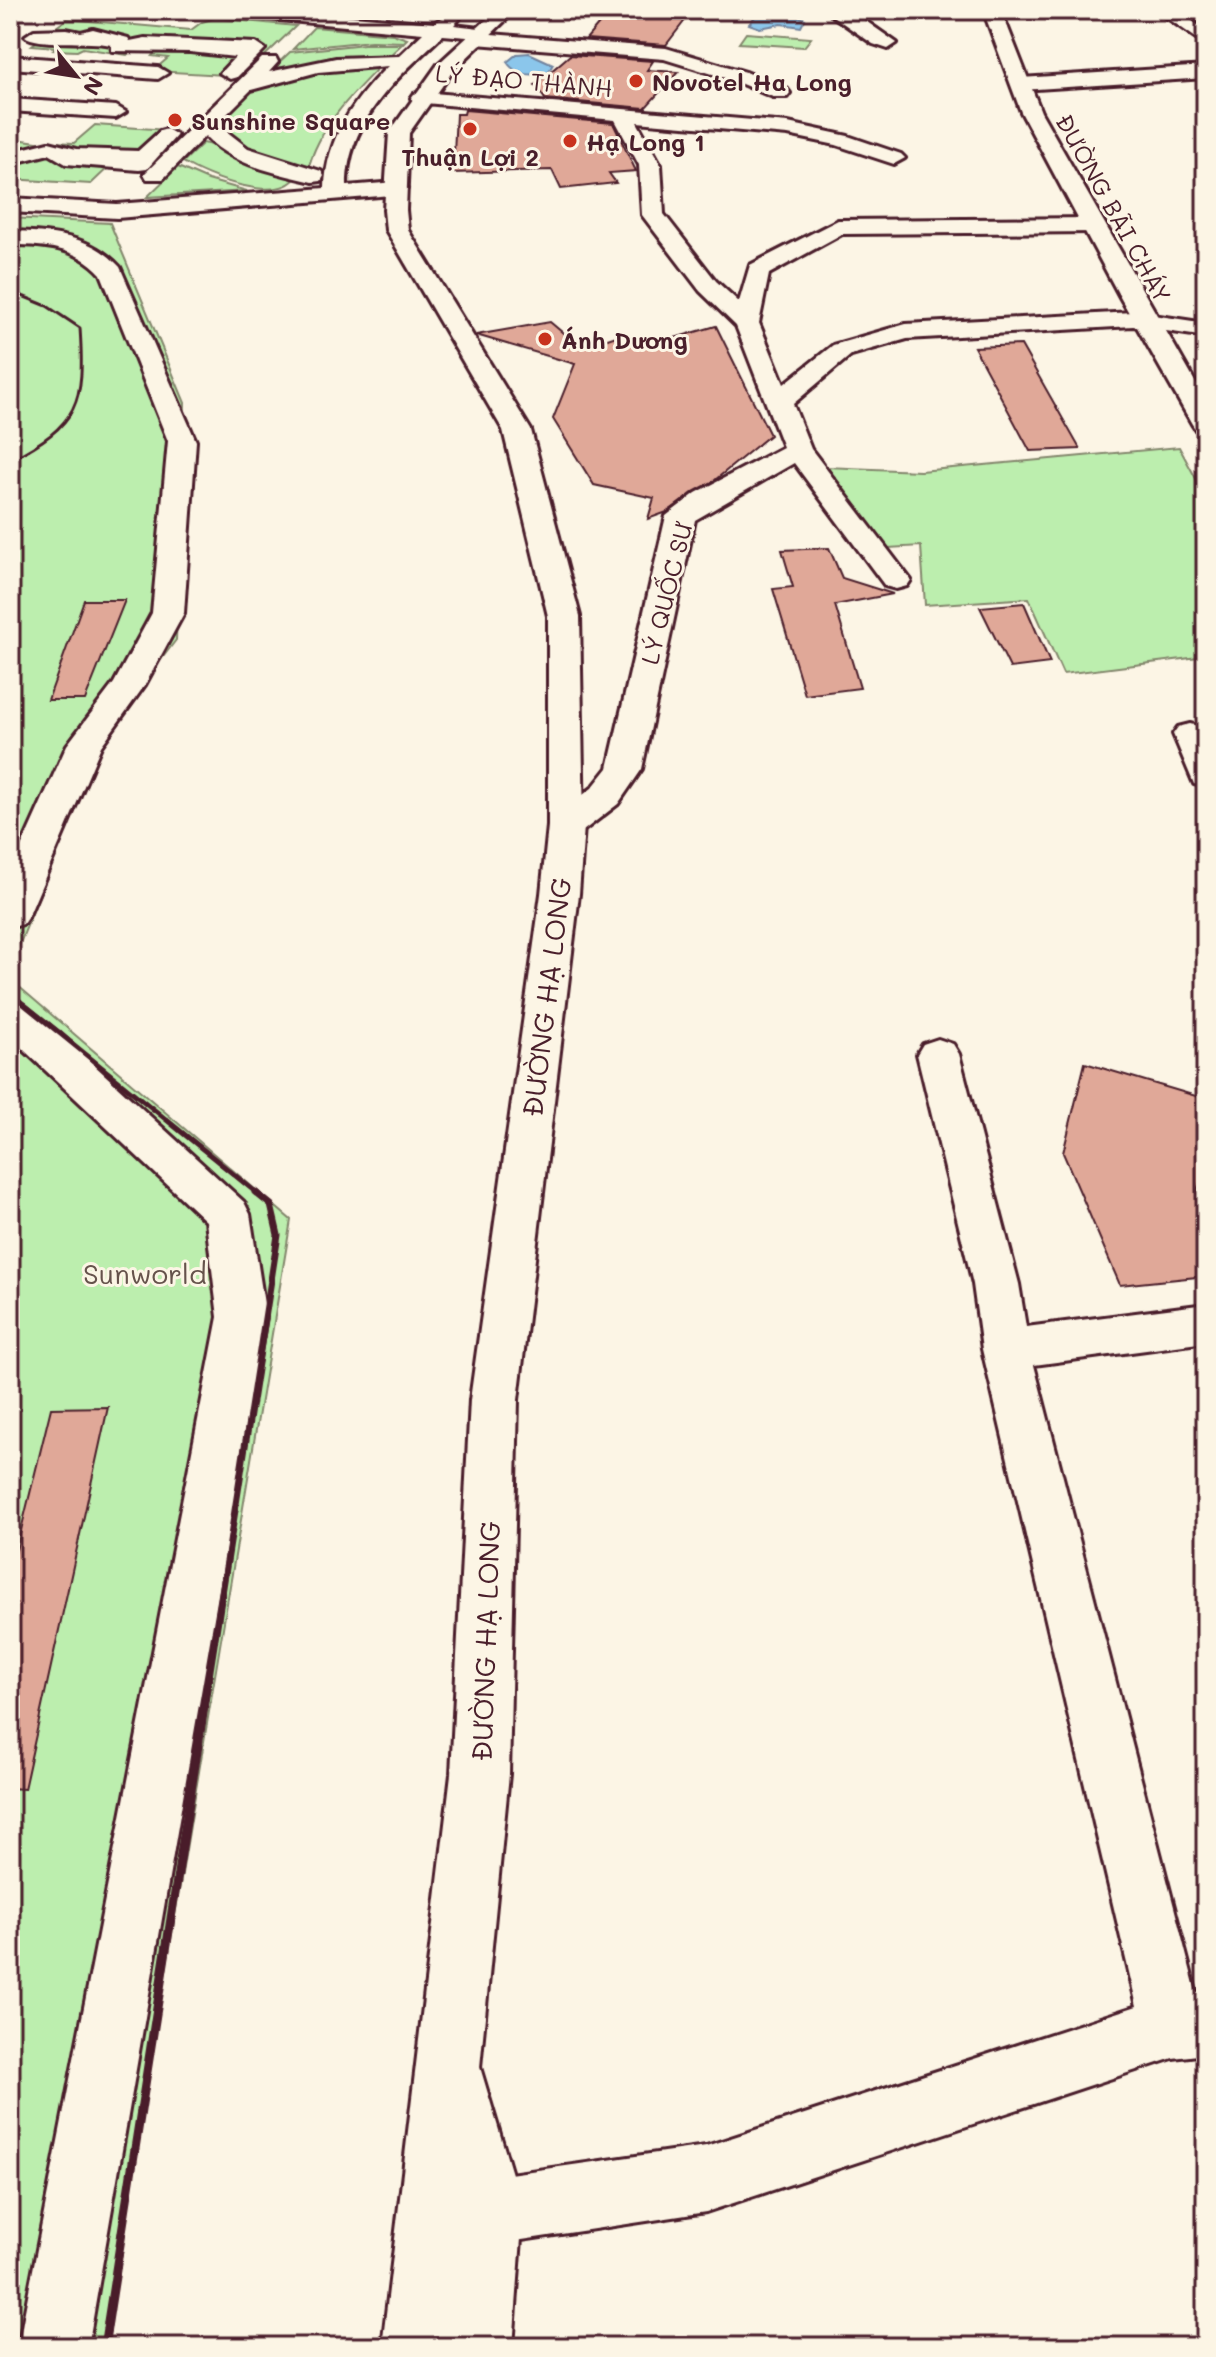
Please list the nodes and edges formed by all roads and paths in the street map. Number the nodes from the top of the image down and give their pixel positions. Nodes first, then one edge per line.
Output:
1 (222, 10) edge
2 (833, 10) edge
3 (992, 10) edge
4 (1165, 10) edge
5 (493, 25) edge
6 (306, 26) edge
7 (570, 26) dead end
8 (1206, 39) edge
9 (888, 43) dead end
10 (713, 47) dead end
11 (10, 54) edge
12 (393, 60) dead end
13 (10, 67) edge
14 (1206, 72) edge
15 (48, 76) junction
16 (1021, 84) junction
17 (29, 91) junction
18 (780, 93) dead end
19 (132, 98) dead end
20 (421, 98) junction
21 (217, 100) junction
22 (10, 109) edge
23 (622, 114) junction
24 (110, 118) dead end
25 (10, 158) edge
26 (894, 158) dead end
27 (313, 176) dead end
28 (396, 189) junction
29 (336, 195) junction
30 (127, 202) dead end
31 (10, 205) edge
32 (1094, 225) junction
33 (10, 238) edge
34 (1146, 321) junction
35 (747, 323) junction
36 (1206, 330) edge
37 (777, 403) junction
38 (1206, 424) edge
39 (798, 450) junction
40 (896, 580) dead end
41 (1190, 734) dead end
42 (1206, 776) edge
43 (566, 826) junction
44 (20, 892) edge
45 (10, 1015) edge
46 (938, 1054) dead end
47 (1206, 1323) edge
48 (1006, 1349) junction
49 (1189, 2025) edge
50 (448, 2060) junction
51 (489, 2211) junction
52 (53, 2347) edge
53 (417, 2347) edge
54 (478, 2347) edge

1 - 6 street
2 - 9 street
3 - 16 street, ĐƯỜNG BÃI CHÁY
4 - 8 street
5 - 6 street
5 - 7 street
5 - 10 street
5 - 18 street
5 - 20 street, ĐƯỜNG HẠ LONG
5 - 29 street
6 - 21 street
11 - 21 street
12 - 21 street
13 - 15 street
13 - 15 street
14 - 16 street
15 - 17 street
16 - 32 street, ĐƯỜNG BÃI CHÁY
17 - 19 street
17 - 22 street
20 - 23 street, LÝ ĐẠO THÀNH
20 - 28 street, ĐƯỜNG HẠ LONG
21 - 25 street
21 - 27 street
21 - 30 street
22 - 24 street
23 - 26 street, LÝ ĐẠO THÀNH
23 - 35 street
28 - 29 street
28 - 43 street, ĐƯỜNG HẠ LONG
29 - 31 street
32 - 34 street, ĐƯỜNG BÃI CHÁY
32 - 35 street
33 - 44 street
34 - 36 street
34 - 37 street
34 - 38 street, ĐƯỜNG BÃI CHÁY
35 - 37 street
37 - 39 street
39 - 40 street
39 - 43 street, LÝ QUỐC SƯ
41 - 42 street
43 - 50 street, ĐƯỜNG HẠ LONG
45 - 52 street
46 - 48 street
47 - 48 street
48 - 49 street
49 - 51 street
50 - 51 street, ĐƯỜNG HẠ LONG
50 - 53 street, ĐƯỜNG HẠ LONG
51 - 54 street, ĐƯỜNG HẠ LONG

